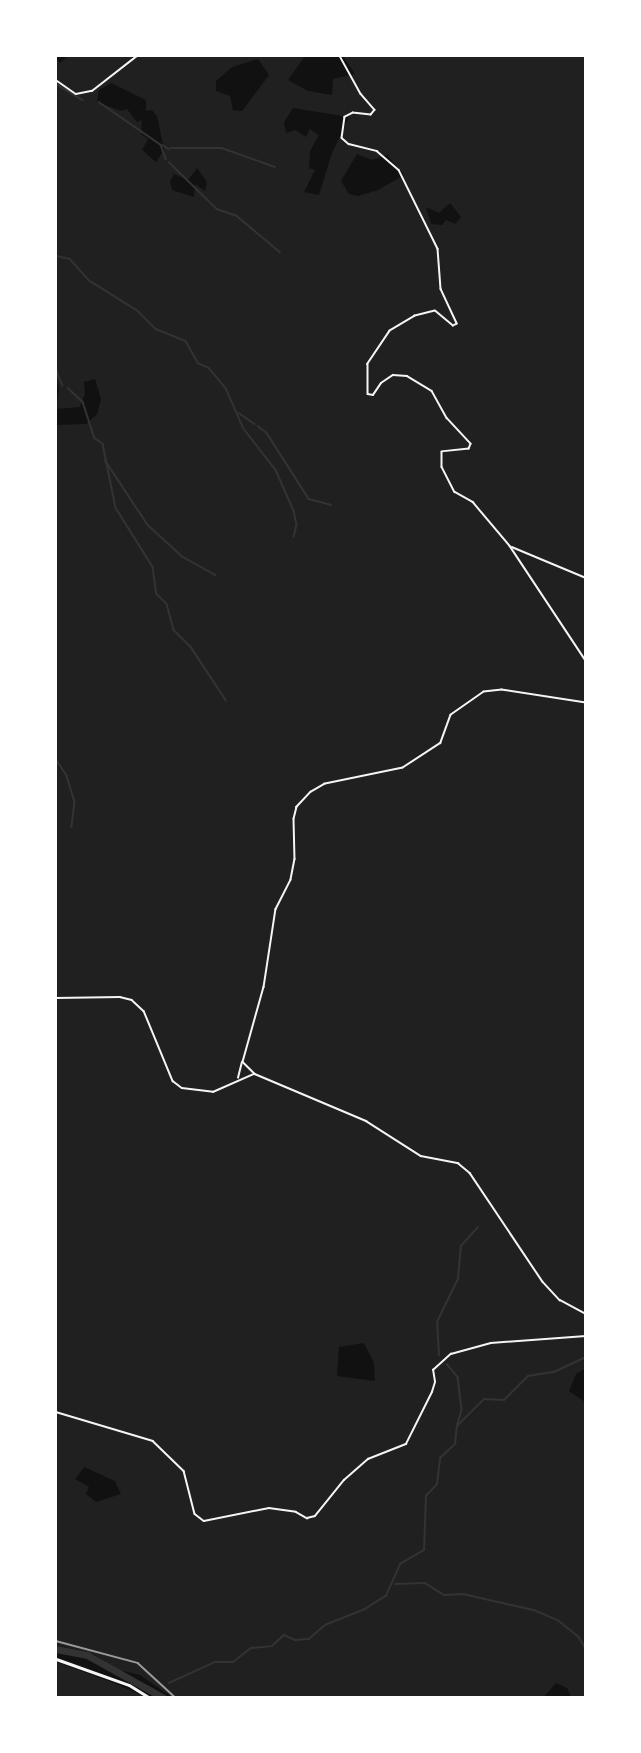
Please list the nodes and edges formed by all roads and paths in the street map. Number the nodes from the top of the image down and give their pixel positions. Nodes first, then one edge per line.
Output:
1 (137, 56) edge
2 (340, 56) edge
3 (56, 80) edge
4 (510, 546) junction
5 (585, 578) edge
6 (585, 661) edge
7 (585, 703) edge
8 (56, 998) edge
9 (243, 1062) junction
10 (255, 1074) junction
11 (237, 1079) junction
12 (585, 1314) edge
13 (585, 1336) edge
14 (56, 1412) edge
15 (56, 1659) edge
16 (150, 1698) edge

1 - 3 street
2 - 4 street
4 - 5 street
4 - 6 street
7 - 9 street
8 - 11 street
9 - 10 street
9 - 11 street
10 - 11 street
10 - 12 street
13 - 14 street
15 - 16 main road

